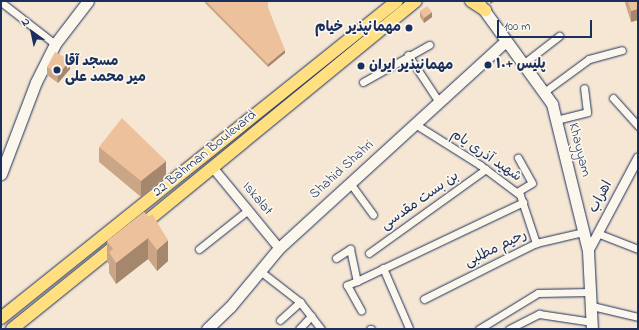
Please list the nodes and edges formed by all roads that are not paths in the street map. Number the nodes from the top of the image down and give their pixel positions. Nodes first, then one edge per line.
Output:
1 (88, 1) edge
2 (397, 1) edge
3 (416, 1) edge
4 (471, 1) edge
5 (2, 4) edge
6 (481, 5) edge
7 (559, 36) dead end
8 (506, 41) junction
9 (55, 44) junction
10 (429, 45) dead end
11 (622, 50) dead end
12 (408, 55) junction
13 (523, 64) junction
14 (363, 82) dead end
15 (584, 88) dead end
16 (544, 92) junction
17 (613, 98) dead end
18 (439, 102) junction
19 (556, 120) junction
20 (415, 124) junction
21 (638, 126) edge
22 (638, 157) edge
23 (518, 158) dead end
24 (213, 168) junction
25 (486, 169) junction
26 (1, 174) edge
27 (350, 183) junction
28 (518, 192) junction
29 (523, 202) junction
30 (248, 210) junction
31 (373, 215) dead end
32 (583, 232) junction
33 (597, 233) junction
34 (536, 243) junction
35 (279, 248) junction
36 (199, 249) dead end
37 (638, 249) edge
38 (588, 251) junction
39 (369, 253) dead end
40 (336, 258) dead end
41 (383, 268) junction
42 (260, 271) junction
43 (357, 281) junction
44 (591, 292) junction
45 (424, 299) dead end
46 (300, 302) junction
47 (592, 306) junction
48 (361, 310) dead end
49 (311, 316) junction
50 (638, 317) edge
51 (1, 318) edge
52 (280, 320) dead end
53 (592, 326) edge
54 (409, 328) dead end
55 (12, 329) edge
56 (207, 329) edge
57 (299, 329) edge
58 (321, 329) edge
59 (479, 329) edge
60 (509, 329) edge

1 - 9 main road
2 - 51 main road, 22 Bahman Boulevard
3 - 24 main road, 22 Bahman Boulevard
4 - 6 main road
5 - 9 street
6 - 8 main road, Khayyam
7 - 13 street
8 - 13 main road, Khayyam
8 - 18 main road, Shahid Shahri
9 - 26 main road
10 - 12 street
11 - 16 street
12 - 14 street
12 - 18 street
13 - 16 main road, Khayyam
15 - 19 street
16 - 19 main road, Khayyam
17 - 21 street
18 - 20 main road, Shahid Shahri
19 - 32 main road, Khayyam
20 - 25 street, شهید آذری یام
20 - 27 main road, Shahid Shahri
22 - 33 street, اهراب
23 - 28 street
24 - 30 street, Iskalat
24 - 55 main road, 22 Bahman Boulevard
25 - 28 street, شهید آذری یام
25 - 39 street, بن بست مقدسی
27 - 31 street
27 - 35 main road, Shahid Shahri
28 - 29 street, شهید آذری یام
29 - 34 street, شهید آذری یام
29 - 41 street
30 - 35 street, Iskalat
30 - 36 street
32 - 34 street, رحیم مطلبی
32 - 38 main road, Khayyam
33 - 37 street
33 - 38 street, اهراب
34 - 45 street, رحیم مطلبی
35 - 42 main road, Shahid Shahri
38 - 44 main road, Khayyam
40 - 43 street
41 - 43 street
41 - 54 street
42 - 46 street
42 - 56 main road, Shahid Shahri
43 - 48 street
44 - 47 main road, Khayyam
44 - 59 street
46 - 49 street
46 - 52 street
47 - 50 street
47 - 53 main road, Khayyam
49 - 57 street
49 - 58 street
53 - 60 street

